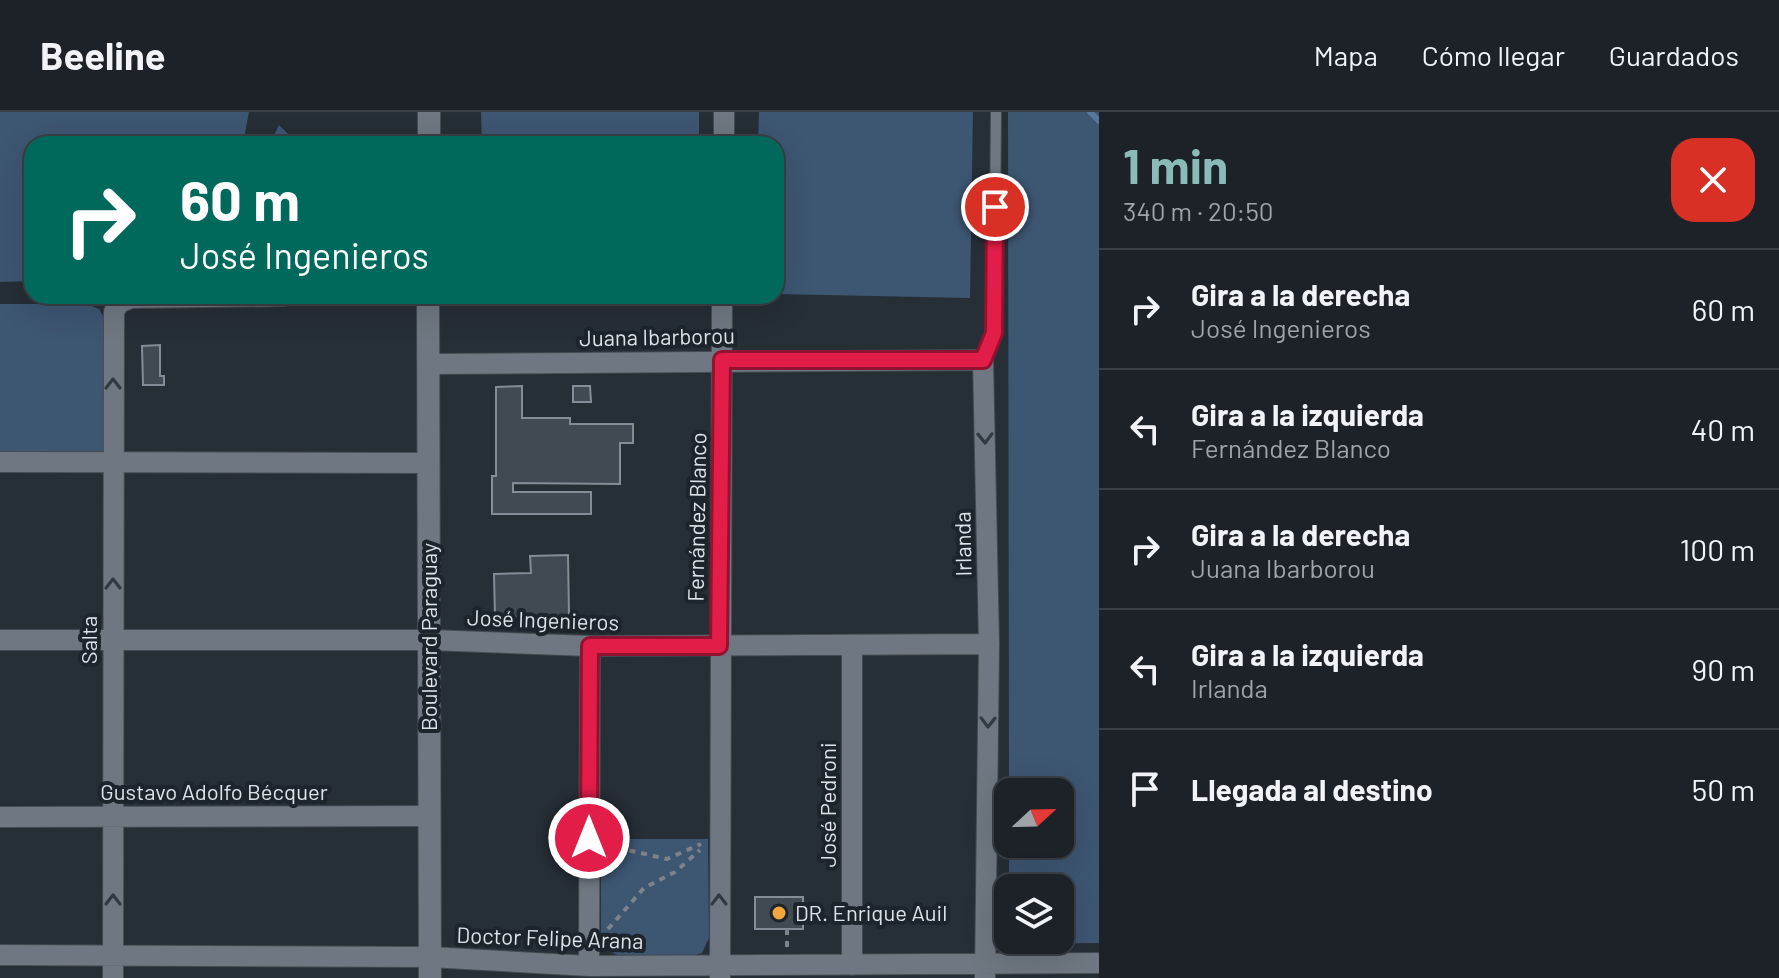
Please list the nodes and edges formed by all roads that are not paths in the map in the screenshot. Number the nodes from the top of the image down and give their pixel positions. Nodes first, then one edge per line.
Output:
1 (429, 112) edge
2 (724, 112) edge
3 (996, 112) edge
4 (429, 136) edge
5 (724, 136) edge
6 (118, 304) edge
7 (428, 304) edge
8 (722, 304) edge
9 (722, 360) junction
10 (983, 360) junction
11 (429, 364) junction
12 (0, 462) edge
13 (113, 462) junction
14 (429, 463) junction
15 (0, 640) edge
16 (113, 640) junction
17 (430, 640) junction
18 (989, 644) junction
19 (852, 645) junction
20 (590, 646) junction
21 (719, 646) junction
22 (112, 816) junction
23 (428, 816) junction
24 (0, 817) edge
25 (0, 955) edge
26 (113, 955) junction
27 (1099, 963) edge
28 (852, 965) junction
29 (589, 966) junction
30 (430, 968) edge
31 (985, 970) edge
32 (720, 972) edge
33 (113, 978) edge

1 - 4 street
2 - 5 street
3 - 10 lane, Irlanda
13 -> 6 street, Salta
7 - 11 street, Boulevard Paraguay
8 - 9 street, Fernández Blanco
9 - 10 street, Juana Ibarborou
9 - 11 street, Juana Ibarborou
9 - 21 street, Fernández Blanco
10 -> 18 street, Irlanda
11 - 14 street, Boulevard Paraguay
12 - 13 street
13 - 14 street
16 -> 13 street, Salta
14 - 17 street, Boulevard Paraguay
15 - 16 street, José Ingenieros
16 - 17 street, José Ingenieros
16 - 22 street, Salta
17 - 20 street, José Ingenieros
17 - 23 street, Boulevard Paraguay
18 - 19 street, José Ingenieros
18 -> 31 street, Irlanda
19 - 21 street, José Ingenieros
19 - 28 street, José Pedroni
20 - 21 street, José Ingenieros
20 - 29 street
32 -> 21 street, Fernández Blanco
22 - 23 street, Gustavo Adolfo Bécquer
22 - 24 street, Gustavo Adolfo Bécquer
26 -> 22 street, Salta
23 - 30 street, Boulevard Paraguay
25 - 26 street, Doctor Felipe Arana
26 - 30 street, Doctor Felipe Arana
26 - 33 street, Salta
27 - 31 street, Doctor Felipe Arana
28 - 31 street, Doctor Felipe Arana
28 - 32 street, Doctor Felipe Arana
29 - 30 street, Doctor Felipe Arana
29 - 32 street, Doctor Felipe Arana

